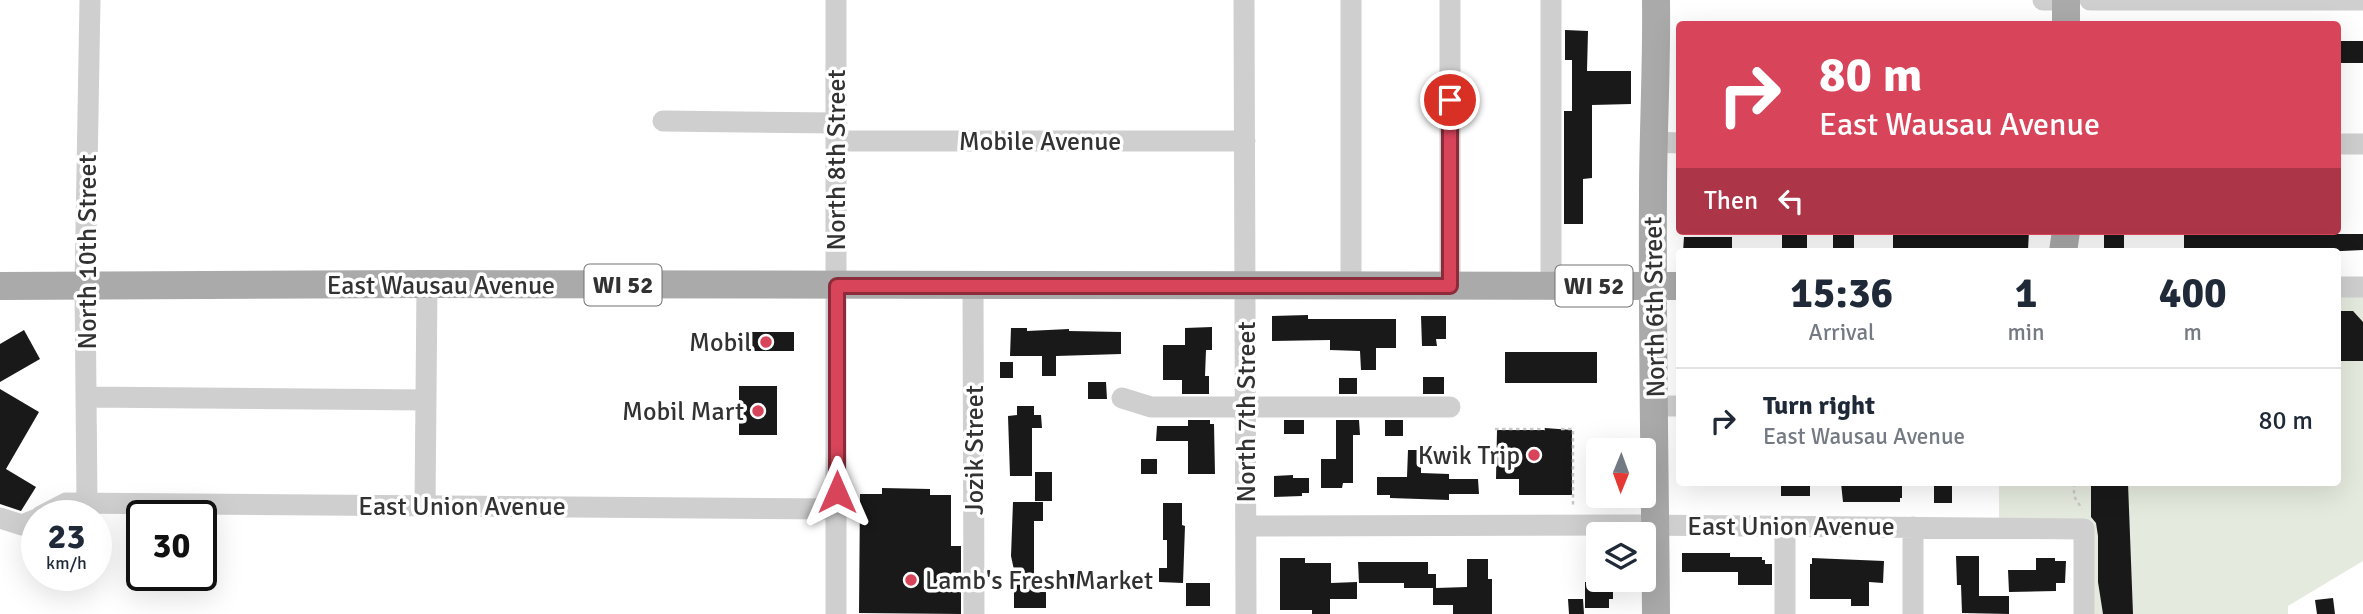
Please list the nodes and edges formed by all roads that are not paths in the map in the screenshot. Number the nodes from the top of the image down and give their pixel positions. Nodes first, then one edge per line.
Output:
1 (90, 0) edge
2 (836, 0) edge
3 (1244, 0) edge
4 (1351, 0) edge
5 (1450, 0) edge
6 (1551, 0) edge
7 (1656, 0) edge
8 (2043, 0) edge
9 (2051, 0) edge
10 (2066, 0) edge
11 (2090, 0) edge
12 (2363, 0) edge
13 (2066, 21) edge
14 (663, 121) dead end
15 (836, 132) junction
16 (1245, 141) junction
17 (1667, 142) edge
18 (2341, 144) edge
19 (2363, 144) edge
20 (427, 284) junction
21 (1671, 284) edge
22 (0, 286) edge
23 (85, 286) junction
24 (837, 286) junction
25 (973, 286) junction
26 (1245, 286) junction
27 (1351, 286) junction
28 (1450, 286) junction
29 (1551, 286) junction
30 (2341, 287) edge
31 (2363, 287) edge
32 (87, 397) junction
33 (1122, 398) dead end
34 (425, 400) junction
35 (1668, 406) edge
36 (1246, 407) junction
37 (1450, 407) dead end
38 (87, 500) edge
39 (112, 503) edge
40 (425, 506) junction
41 (837, 509) junction
42 (0, 518) edge
43 (21, 525) edge
44 (1246, 526) junction
45 (1586, 526) edge
46 (1656, 526) joint
47 (1785, 527) junction
48 (1913, 527) junction
49 (1656, 592) edge
50 (836, 614) edge
51 (974, 614) edge
52 (1246, 614) edge
53 (1656, 614) edge
54 (1785, 614) edge
55 (1913, 614) edge
56 (2084, 614) edge

1 - 23 street, North 10th Street
2 - 15 street, North 8th Street
3 - 16 street, North 7th Street
4 - 27 street
5 - 28 street
6 - 29 street
7 - 17 main road
8 - 9 street
10 - 13 main road
11 - 12 street
14 - 15 street, Mobile Avenue
15 - 16 street, Mobile Avenue
15 - 24 street, North 8th Street
16 - 26 street, North 7th Street
17 - 21 main road
18 - 19 street
20 - 23 main road, East Wausau Avenue / WI 52
20 - 24 main road, East Wausau Avenue / WI 52
20 - 34 street
21 - 29 main road, East Wausau Avenue / WI 52
21 - 35 main road, North 6th Street
22 - 23 main road, East Wausau Avenue / WI 52
23 - 32 street, North 10th Street
24 - 25 main road, East Wausau Avenue / WI 52
24 - 41 street, North 8th Street
25 - 26 main road, East Wausau Avenue / WI 52
25 - 51 street, Jozik Street
26 - 27 main road, East Wausau Avenue / WI 52
26 - 36 street, North 7th Street
27 - 28 main road, East Wausau Avenue / WI 52
28 - 29 main road, East Wausau Avenue / WI 52
30 - 31 street
32 - 34 street
32 - 38 street, North 10th Street
33 - 36 street
34 - 40 street
35 - 46 main road, North 6th Street
36 - 37 street
36 - 44 street, North 7th Street
39 - 40 street, East Union Avenue
40 - 41 street, East Union Avenue
41 - 50 street, North 8th Street
42 - 43 street
44 - 45 street, East Union Avenue
44 - 52 street, North 7th Street
46 - 47 street, East Union Avenue
47 - 48 street, East Union Avenue
47 - 54 street
48 - 55 street
48 - 56 street, East Union Avenue
49 - 53 main road, North 6th Street

